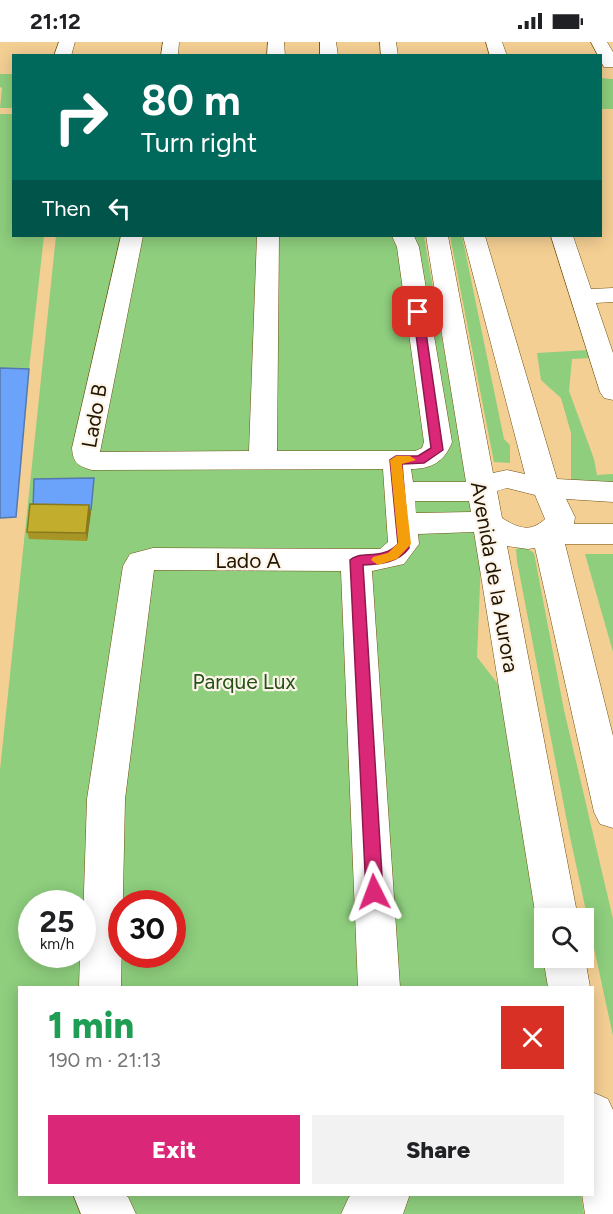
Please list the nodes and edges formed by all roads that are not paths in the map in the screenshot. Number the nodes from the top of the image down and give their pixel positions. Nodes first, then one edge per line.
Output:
1 (599, 42) edge
2 (607, 67) edge
3 (132, 237) edge
4 (268, 237) edge
5 (403, 237) edge
6 (437, 237) edge
7 (475, 237) edge
8 (562, 237) edge
9 (613, 295) edge
10 (582, 296) junction
11 (613, 392) edge
12 (396, 460) junction
13 (263, 461) junction
14 (547, 488) junction
15 (480, 491) junction
16 (399, 492) junction
17 (613, 492) edge
18 (486, 522) junction
19 (403, 524) junction
20 (547, 534) junction
21 (613, 534) edge
22 (356, 560) junction
23 (613, 812) edge
24 (555, 908) edge
25 (566, 968) edge
26 (100, 986) edge
27 (379, 986) edge
28 (569, 986) edge
29 (594, 1126) edge
30 (98, 1196) edge
31 (385, 1196) edge
32 (111, 1214) edge
33 (366, 1214) edge
34 (610, 1214) edge

1 - 2 street
3 - 13 street, Lado B
4 - 13 street
5 - 12 street, Lado B
6 - 15 street, Avenida de la Aurora
7 - 14 street
8 - 10 street
9 - 10 street
10 - 11 street
12 - 13 street, Lado B
12 - 16 street
14 - 15 street
14 - 17 street
14 - 20 street
15 - 16 street
15 - 18 street, Avenida de la Aurora
16 - 19 street
18 - 19 street
18 - 20 street
18 - 24 street, Avenida de la Aurora
19 - 22 street
20 - 21 street
20 - 23 street
22 - 26 street, Lado A
22 - 27 street
25 - 28 street
29 - 34 street
30 - 32 street
31 - 33 street

